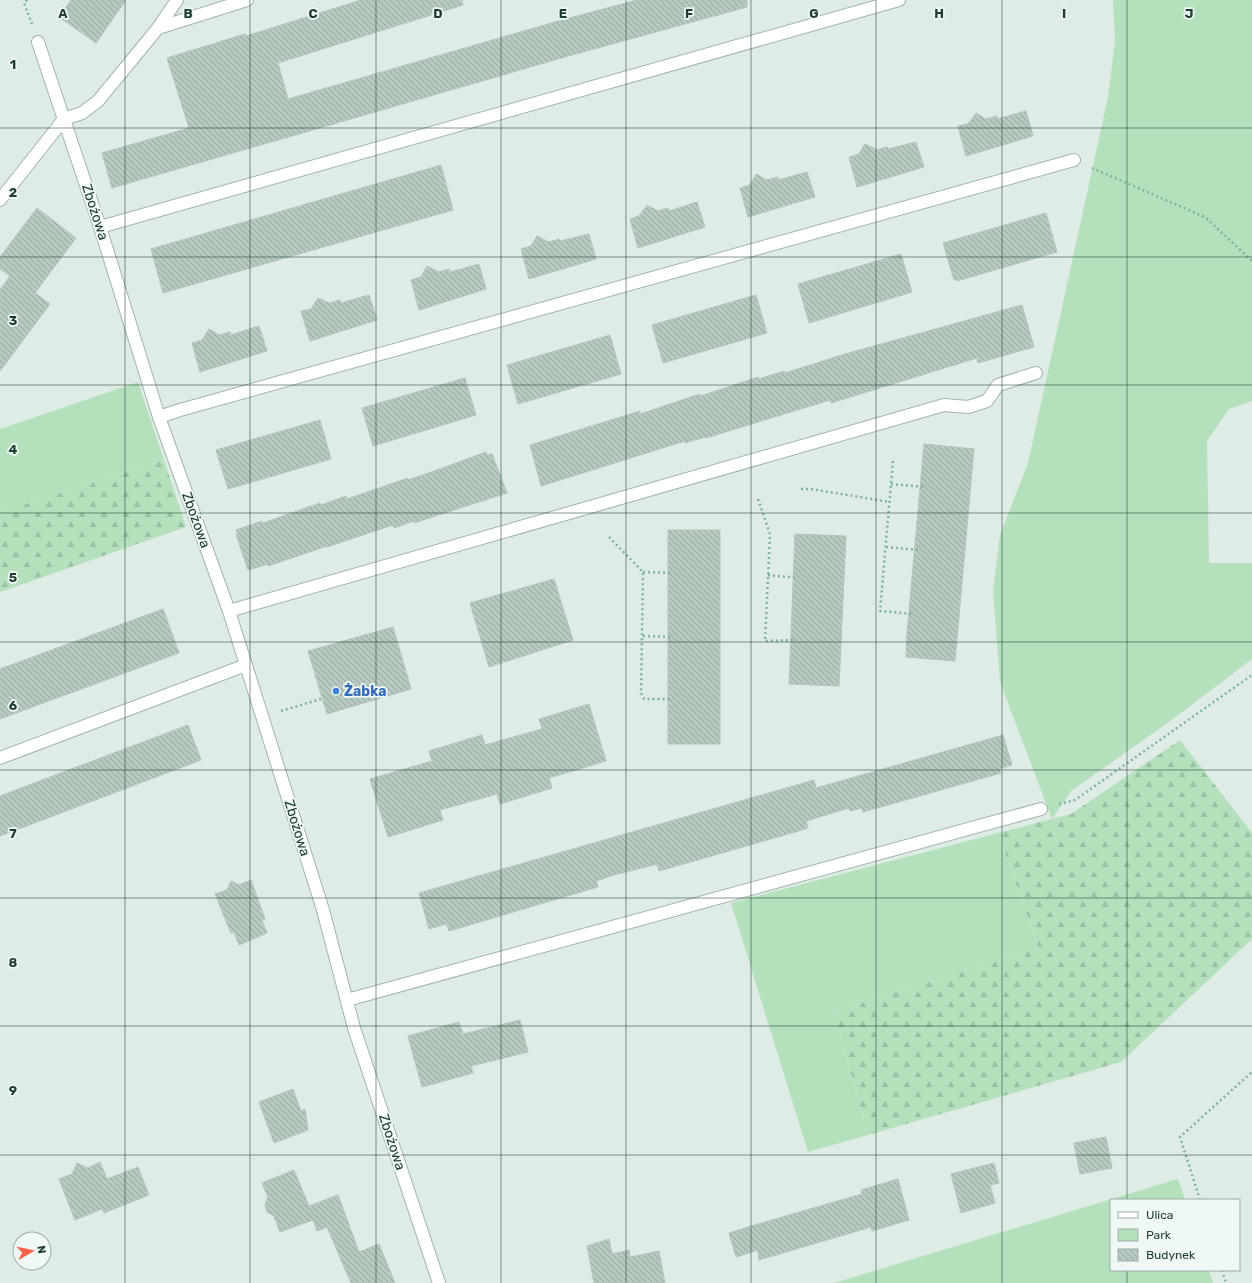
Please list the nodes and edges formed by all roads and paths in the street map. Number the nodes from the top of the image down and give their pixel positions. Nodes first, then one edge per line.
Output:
1 (27, 0) edge
2 (177, 0) edge
3 (247, 0) edge
4 (899, 0) edge
5 (158, 28) junction
6 (38, 42) joint
7 (64, 120) junction
8 (1074, 160) joint
9 (0, 200) edge
10 (100, 227) junction
11 (1252, 261) edge
12 (1036, 373) dead end
13 (159, 417) junction
14 (893, 461) dead end
15 (891, 484) junction
16 (924, 487) dead end
17 (801, 489) dead end
18 (758, 499) dead end
19 (890, 502) junction
20 (609, 537) dead end
21 (886, 547) junction
22 (918, 550) dead end
23 (644, 572) junction
24 (673, 573) dead end
25 (768, 575) junction
26 (798, 578) dead end
27 (228, 611) junction
28 (913, 614) dead end
29 (643, 636) junction
30 (673, 637) dead end
31 (796, 640) dead end
32 (246, 665) junction
33 (1252, 675) edge
34 (321, 699) dead end
35 (673, 699) dead end
36 (279, 711) dead end
37 (0, 758) edge
38 (1041, 809) joint
39 (347, 1000) junction
40 (1252, 1072) edge
41 (1200, 1199) edge
42 (1222, 1271) edge
43 (439, 1283) edge
44 (1226, 1283) edge

1 - 6 path
2 - 5 street
3 - 5 street
4 - 10 street
5 - 7 street
6 - 7 street, Zbożowa
7 - 9 street
7 - 10 street, Zbożowa
8 - 11 path
8 - 13 street
10 - 13 street, Zbożowa
12 - 27 street
13 - 27 street, Zbożowa
14 - 15 path
15 - 16 path
15 - 19 path
17 - 19 path
18 - 25 path
19 - 21 path
20 - 23 path
21 - 22 path
21 - 28 path
23 - 24 path
23 - 29 path
25 - 26 path
25 - 31 path
27 - 32 street, Zbożowa
29 - 30 path
29 - 35 path
32 - 37 street
32 - 39 street, Zbożowa
33 - 38 path
34 - 36 path
38 - 39 street
39 - 43 street, Zbożowa
40 - 41 path
42 - 44 path

